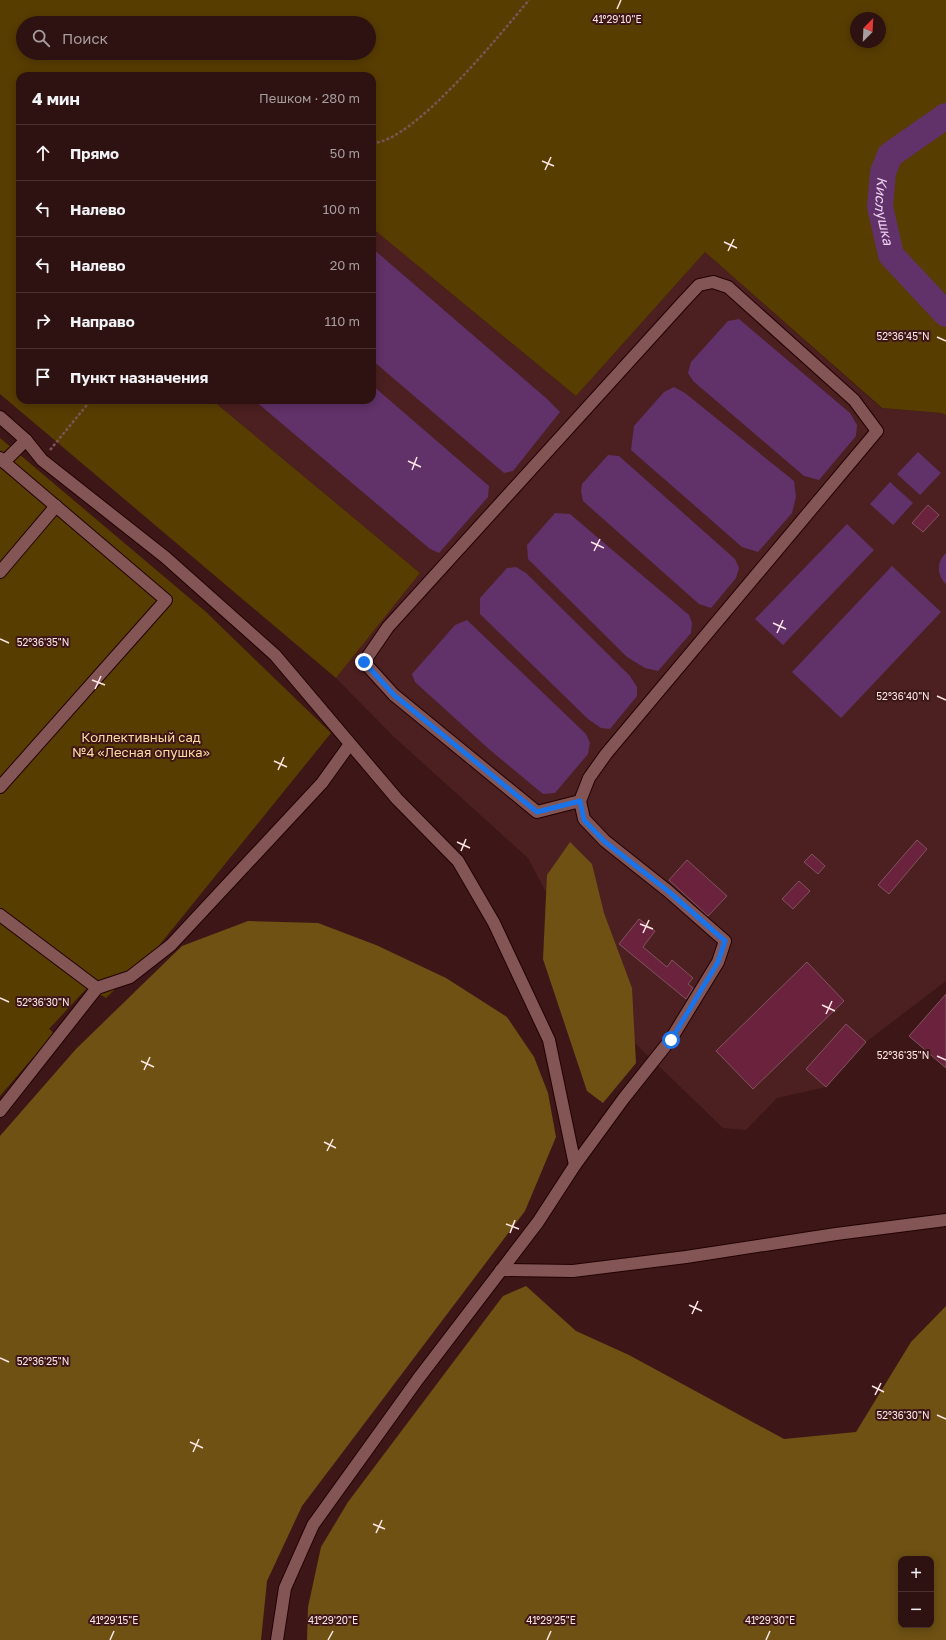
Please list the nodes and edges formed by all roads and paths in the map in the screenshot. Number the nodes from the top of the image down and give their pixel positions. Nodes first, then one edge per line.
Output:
1 (530, 0) edge
2 (376, 143) edge
3 (88, 404) edge
4 (0, 417) edge
5 (26, 440) junction
6 (2, 460) edge
7 (42, 460) junction
8 (56, 506) junction
9 (0, 572) edge
10 (350, 744) junction
11 (0, 787) edge
12 (580, 801) junction
13 (0, 915) edge
14 (97, 988) junction
15 (0, 1112) edge
16 (575, 1165) junction
17 (946, 1220) edge
18 (501, 1270) junction
19 (277, 1640) edge

1 - 2 path
3 - 7 path
4 - 5 lane
5 - 6 lane
5 - 7 lane
6 - 8 lane
7 - 10 lane
8 - 9 lane
8 - 11 lane
10 - 14 lane
10 - 16 lane
12 - 12 lane
12 - 16 lane
13 - 14 lane
14 - 15 lane
16 - 18 lane
17 - 18 lane
18 - 19 lane

